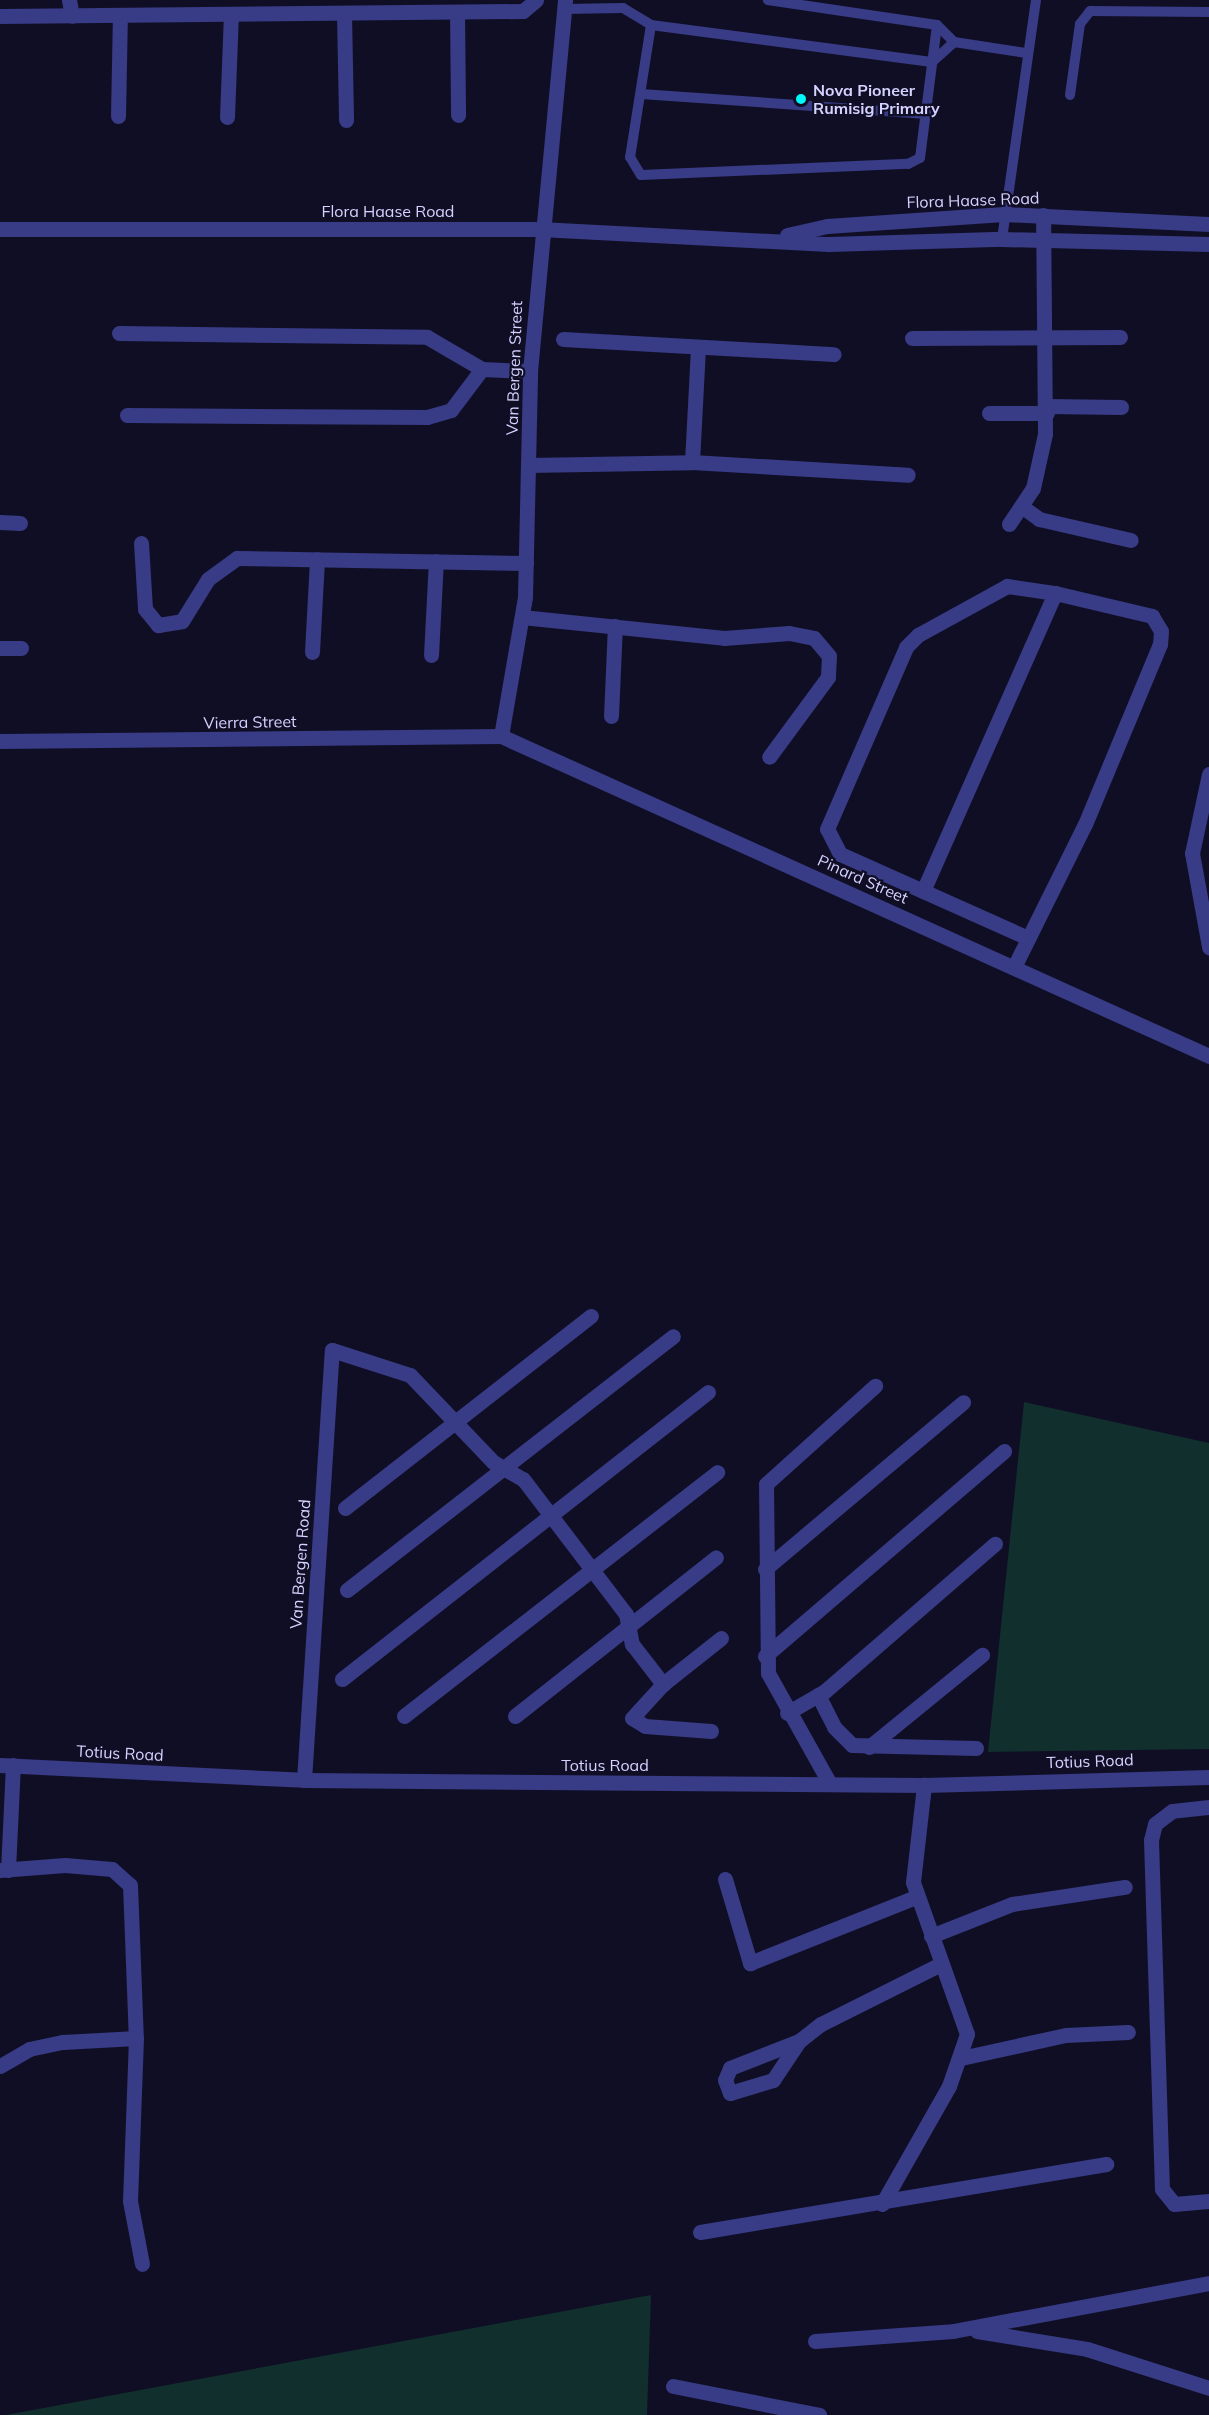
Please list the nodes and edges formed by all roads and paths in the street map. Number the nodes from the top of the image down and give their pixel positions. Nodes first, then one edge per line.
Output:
1 (69, 0) edge
2 (536, 0) edge
3 (768, 0) edge
4 (1036, 0) edge
5 (564, 4) edge
6 (1126, 5) edge
7 (425, 6) edge
8 (197, 7) edge
9 (311, 7) edge
10 (457, 12) junction
11 (1209, 12) edge
12 (345, 13) junction
13 (231, 14) junction
14 (0, 16) edge
15 (72, 16) junction
16 (120, 16) junction
17 (651, 25) junction
18 (937, 25) junction
19 (954, 42) junction
20 (1026, 53) junction
21 (932, 62) junction
22 (641, 94) junction
23 (1070, 95) dead end
24 (926, 114) junction
25 (458, 115) dead end
26 (118, 116) dead end
27 (227, 117) dead end
28 (346, 120) dead end
29 (1004, 214) junction
30 (1043, 215) junction
31 (1209, 224) edge
32 (0, 229) edge
33 (540, 229) junction
34 (776, 238) junction
35 (1002, 239) junction
36 (1044, 241) junction
37 (1209, 244) edge
38 (119, 333) dead end
39 (1120, 337) dead end
40 (912, 338) dead end
41 (563, 339) dead end
42 (1047, 339) junction
43 (698, 347) junction
44 (834, 354) dead end
45 (482, 369) junction
46 (530, 371) junction
47 (1121, 407) dead end
48 (1047, 409) junction
49 (989, 413) dead end
50 (127, 415) dead end
51 (692, 462) junction
52 (528, 465) junction
53 (908, 475) dead end
54 (1024, 508) junction
55 (0, 522) edge
56 (20, 523) dead end
57 (1009, 524) dead end
58 (1131, 540) dead end
59 (141, 543) dead end
60 (317, 559) junction
61 (436, 561) junction
62 (526, 563) junction
63 (1055, 593) junction
64 (522, 617) junction
65 (615, 626) junction
66 (0, 648) edge
67 (21, 648) dead end
68 (312, 652) dead end
69 (431, 655) dead end
70 (611, 716) dead end
71 (501, 736) junction
72 (0, 741) edge
73 (769, 757) dead end
74 (1209, 774) edge
75 (923, 891) junction
76 (1203, 892) edge
77 (1028, 938) junction
78 (1209, 947) edge
79 (1015, 965) junction
80 (1209, 1056) edge
81 (591, 1316) dead end
82 (673, 1336) dead end
83 (875, 1386) dead end
84 (708, 1392) dead end
85 (963, 1402) dead end
86 (457, 1423) junction
87 (1004, 1451) dead end
88 (502, 1469) junction
89 (717, 1472) dead end
90 (345, 1508) dead end
91 (551, 1512) junction
92 (995, 1544) dead end
93 (716, 1557) dead end
94 (765, 1569) junction
95 (594, 1570) junction
96 (347, 1590) dead end
97 (630, 1624) junction
98 (721, 1638) dead end
99 (982, 1654) dead end
100 (765, 1656) junction
101 (342, 1679) dead end
102 (663, 1684) junction
103 (818, 1695) junction
104 (787, 1713) junction
105 (404, 1716) dead end
106 (515, 1716) dead end
107 (711, 1731) dead end
108 (869, 1747) junction
109 (976, 1748) dead end
110 (7, 1765) edge
111 (1209, 1777) edge
112 (304, 1780) junction
113 (830, 1784) junction
114 (924, 1785) junction
115 (1209, 1807) edge
116 (4, 1870) edge
117 (725, 1879) dead end
118 (1125, 1887) dead end
119 (916, 1896) junction
120 (931, 1936) junction
121 (941, 1964) junction
122 (1128, 2032) dead end
123 (135, 2038) junction
124 (799, 2041) junction
125 (961, 2058) junction
126 (0, 2066) edge
127 (1106, 2164) dead end
128 (1209, 2201) edge
129 (882, 2204) junction
130 (700, 2232) dead end
131 (142, 2264) dead end
132 (1209, 2283) edge
133 (953, 2331) junction
134 (815, 2341) dead end
135 (673, 2386) dead end
136 (1209, 2388) edge
137 (819, 2415) edge

1 - 15 street
2 - 10 street
3 - 18 lane
4 - 20 lane
5 - 17 lane
5 - 33 street, Van Bergen Street
6 - 11 lane
6 - 23 lane
7 - 10 street
7 - 12 street
8 - 13 street
8 - 16 street
9 - 12 street
9 - 13 street
10 - 25 street
12 - 28 street
13 - 27 street
14 - 15 street
15 - 16 street
16 - 26 street
17 - 21 lane
17 - 22 lane
18 - 19 lane
18 - 21 lane
19 - 20 lane
19 - 21 lane
20 - 29 lane
21 - 24 lane
22 - 24 lane
22 - 24 lane
29 - 30 street, Flora Haase Road
29 - 34 street, Flora Haase Road
29 - 35 lane
30 - 31 street, Flora Haase Road
30 - 36 street
32 - 33 street, Flora Haase Road
33 - 34 street, Flora Haase Road
33 - 46 street, Van Bergen Street
34 - 35 street, Flora Haase Road
35 - 36 street, Flora Haase Road
36 - 37 street, Flora Haase Road
36 - 42 street
38 - 45 street
39 - 42 street
40 - 42 street
41 - 43 street
42 - 48 street
43 - 44 street
43 - 51 street
45 - 46 street
45 - 50 street
46 - 52 street, Van Bergen Street
47 - 48 street
48 - 49 street
48 - 54 street
51 - 52 street
51 - 53 street
52 - 62 street, Van Bergen Street
54 - 57 street
54 - 58 street
55 - 56 street
59 - 60 street
60 - 61 street
60 - 68 street
61 - 62 street
61 - 69 street
62 - 64 street, Van Bergen Street
63 - 75 street
63 - 75 street
63 - 77 street
64 - 65 street
64 - 71 street, Van Bergen Street
65 - 70 street
65 - 73 street
66 - 67 street
71 - 72 street, Vierra Street
71 - 79 street, Pinard Street
74 - 76 street
75 - 77 street
76 - 78 street
77 - 79 street
79 - 80 street, Pinard Street
81 - 86 street
82 - 88 street
83 - 94 street
84 - 91 street
85 - 94 street
86 - 88 street
86 - 90 street
86 - 112 street, Van Bergen Road
87 - 100 street
88 - 91 street
88 - 96 street
89 - 95 street
91 - 95 street
91 - 101 street
92 - 103 street
93 - 97 street
94 - 100 street
95 - 97 street
95 - 105 street
97 - 102 street
97 - 106 street
98 - 102 street
99 - 108 street
100 - 104 street
102 - 107 street
103 - 104 street
103 - 108 street
104 - 113 street
108 - 109 street
110 - 112 street, Totius Road
110 - 116 street
111 - 114 street, Totius Road
112 - 113 street, Totius Road
113 - 114 street, Totius Road
114 - 119 street
115 - 128 street
116 - 123 street
117 - 119 street
118 - 120 street
119 - 120 street
120 - 121 street
121 - 124 street
121 - 125 street
122 - 125 street
123 - 126 street
123 - 131 street
124 - 124 street
125 - 129 street
127 - 129 street
129 - 130 street
132 - 133 street
133 - 134 street
133 - 136 street
135 - 137 street

